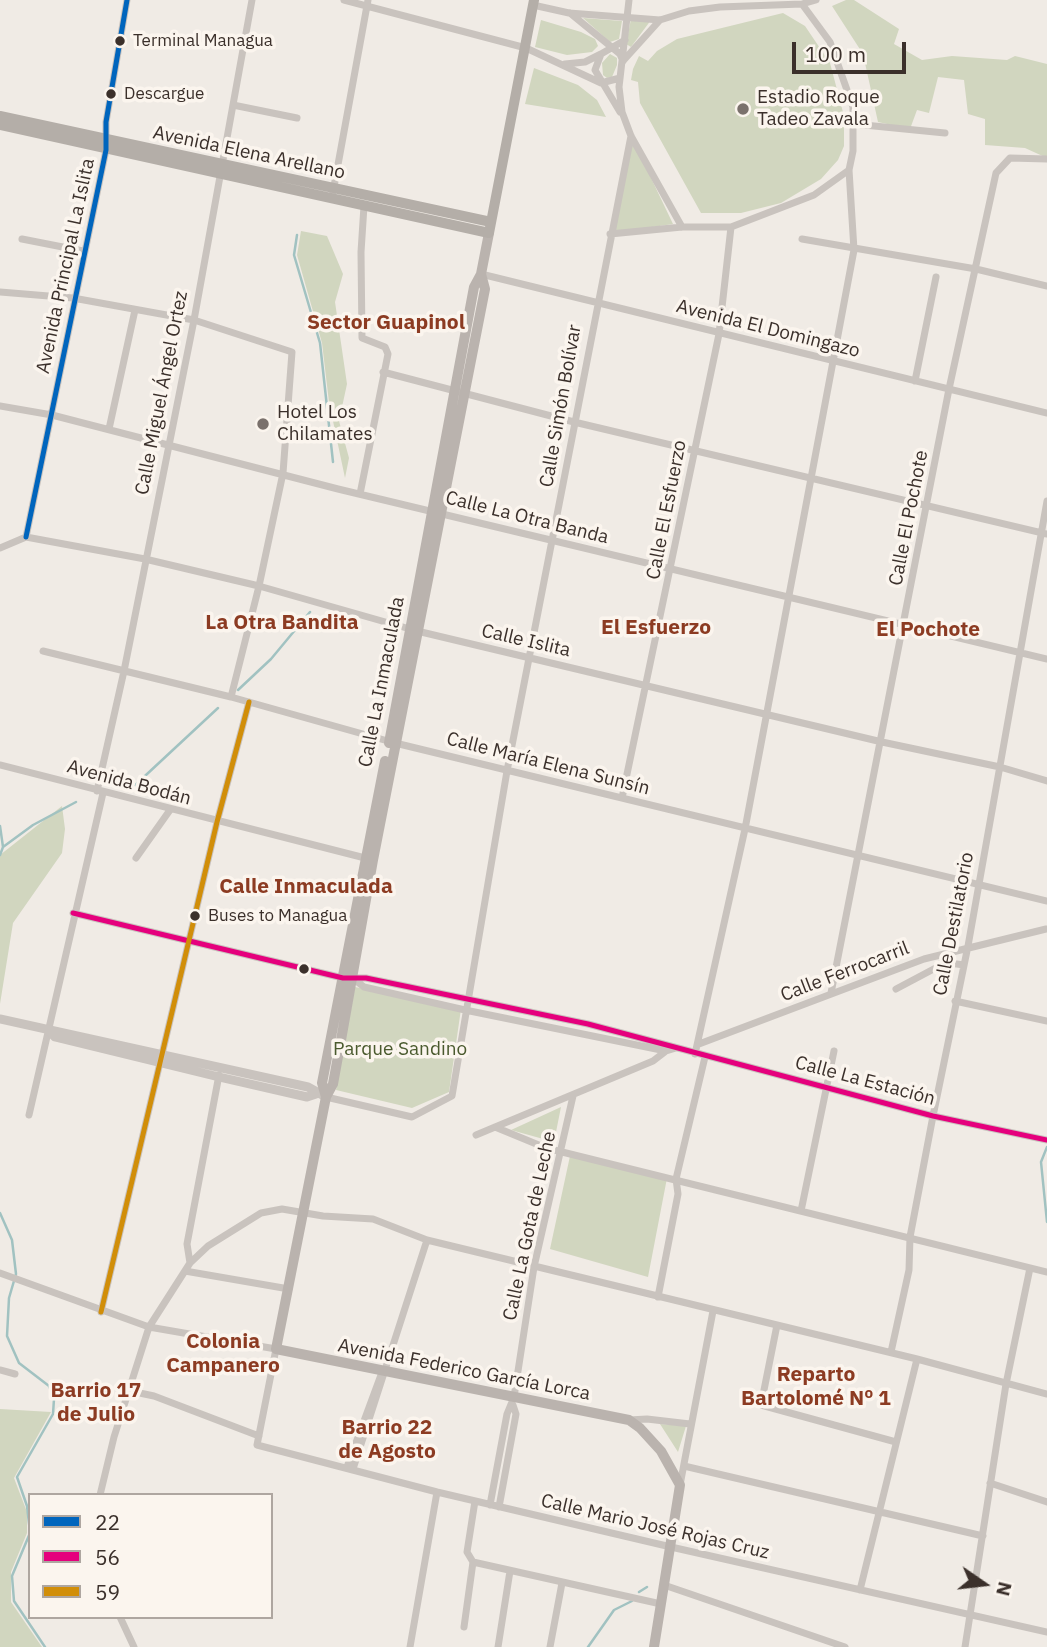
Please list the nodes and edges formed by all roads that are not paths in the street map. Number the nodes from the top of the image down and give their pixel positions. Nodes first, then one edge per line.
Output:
1 (127, 0) edge
2 (251, 0) edge
3 (344, 0) edge
4 (629, 0) edge
5 (816, 0) edge
6 (367, 3) edge
7 (534, 3) edge
8 (802, 4) junction
9 (569, 13) junction
10 (627, 17) junction
11 (660, 20) junction
12 (625, 40) junction
13 (526, 48) junction
14 (613, 48) junction
15 (601, 54) junction
16 (623, 61) junction
17 (561, 64) junction
18 (621, 78) junction
19 (601, 83) junction
20 (233, 105) junction
21 (0, 116) edge
22 (297, 118) dead end
23 (624, 118) junction
24 (18, 124) junction
25 (854, 124) junction
26 (0, 125) edge
27 (945, 133) dead end
28 (631, 136) junction
29 (106, 144) junction
30 (1047, 159) edge
31 (221, 170) junction
32 (849, 170) junction
33 (333, 194) junction
34 (364, 206) junction
35 (395, 207) junction
36 (490, 227) junction
37 (682, 227) junction
38 (731, 227) junction
39 (610, 234) junction
40 (22, 239) dead end
41 (802, 239) dead end
42 (854, 250) junction
43 (83, 251) junction
44 (976, 269) junction
45 (481, 274) junction
46 (936, 277) dead end
47 (1047, 286) edge
48 (0, 292) edge
49 (73, 298) junction
50 (595, 304) junction
51 (135, 310) junction
52 (194, 320) junction
53 (719, 334) junction
54 (832, 361) junction
55 (383, 372) junction
56 (915, 381) junction
57 (949, 389) junction
58 (460, 390) junction
59 (0, 406) edge
60 (1047, 413) edge
61 (52, 415) junction
62 (574, 422) junction
63 (108, 429) junction
64 (168, 444) junction
65 (694, 450) junction
66 (283, 473) junction
67 (811, 479) junction
68 (360, 494) junction
69 (1047, 501) edge
70 (928, 507) junction
71 (436, 511) junction
72 (1044, 534) edge
73 (26, 537) junction
74 (552, 540) junction
75 (1, 548) edge
76 (145, 559) junction
77 (671, 571) junction
78 (259, 586) junction
79 (787, 598) junction
80 (905, 624) junction
81 (413, 630) junction
82 (43, 651) dead end
83 (1020, 653) junction
84 (529, 657) junction
85 (1047, 659) edge
86 (124, 671) junction
87 (647, 685) junction
88 (231, 697) junction
89 (249, 702) junction
90 (766, 712) junction
91 (882, 742) junction
92 (392, 743) junction
93 (0, 765) edge
94 (1000, 767) junction
95 (507, 771) junction
96 (1047, 781) edge
97 (100, 792) junction
98 (622, 798) junction
99 (170, 810) junction
100 (217, 822) junction
101 (745, 829) junction
102 (857, 855) junction
103 (136, 858) dead end
104 (369, 859) junction
105 (978, 886) junction
106 (1047, 901) edge
107 (73, 913) junction
108 (1046, 929) edge
109 (189, 943) junction
110 (968, 946) junction
111 (924, 959) junction
112 (945, 962) junction
113 (964, 965) junction
114 (350, 980) junction
115 (896, 989) dead end
116 (831, 993) junction
117 (467, 998) junction
118 (956, 1000) junction
119 (465, 1010) junction
120 (525, 1011) junction
121 (0, 1019) edge
122 (1047, 1021) edge
123 (524, 1022) junction
124 (588, 1024) junction
125 (48, 1031) junction
126 (586, 1034) junction
127 (699, 1044) junction
128 (667, 1047) junction
129 (834, 1051) dead end
130 (695, 1054) junction
131 (705, 1057) junction
132 (163, 1058) junction
133 (220, 1072) junction
134 (828, 1087) junction
135 (321, 1096) junction
136 (573, 1096) junction
137 (30, 1115) dead end
138 (933, 1116) junction
139 (495, 1127) junction
140 (476, 1135) dead end
141 (1043, 1139) edge
142 (562, 1152) junction
143 (676, 1179) junction
144 (801, 1211) junction
145 (303, 1212) junction
146 (910, 1237) junction
147 (427, 1240) junction
148 (190, 1263) junction
149 (534, 1267) junction
150 (1030, 1268) junction
151 (185, 1271) junction
152 (1047, 1272) edge
153 (0, 1273) edge
154 (289, 1289) junction
155 (658, 1297) junction
156 (713, 1311) junction
157 (101, 1312) junction
158 (777, 1325) junction
159 (149, 1327) junction
160 (276, 1349) junction
161 (891, 1352) junction
162 (917, 1359) junction
163 (0, 1370) edge
164 (383, 1372) junction
165 (15, 1374) dead end
166 (1006, 1384) junction
167 (130, 1391) junction
168 (1047, 1394) edge
169 (514, 1401) junction
170 (629, 1420) junction
171 (690, 1424) junction
172 (258, 1441) junction
173 (897, 1442) junction
174 (684, 1466) junction
175 (350, 1468) junction
176 (990, 1483) junction
177 (680, 1485) junction
178 (437, 1492) junction
179 (100, 1493) edge
180 (475, 1501) junction
181 (1047, 1502) edge
182 (490, 1505) junction
183 (499, 1507) junction
184 (879, 1511) junction
185 (983, 1536) junction
186 (671, 1547) junction
187 (473, 1562) junction
188 (510, 1571) junction
189 (562, 1583) junction
190 (664, 1585) junction
191 (860, 1590) junction
192 (661, 1604) junction
193 (970, 1617) junction
194 (121, 1619) edge
195 (464, 1627) dead end
196 (1047, 1632) edge
197 (134, 1647) edge
198 (410, 1647) edge
199 (498, 1647) edge
200 (550, 1647) edge
201 (654, 1647) edge
202 (845, 1647) edge
203 (965, 1647) edge

1 - 29 street, Avenida Principal La Islita
2 - 20 street, Calle Miguel Ángel Ortez
3 - 6 street
4 - 10 street
5 - 8 street
6 - 13 street
6 - 33 street
7 - 9 street
7 - 13 highway
8 - 11 street
8 - 25 street
9 - 10 street
9 - 14 street
10 - 11 street
10 - 12 street
11 - 16 street
12 - 14 street
12 - 16 street
13 - 17 street
13 - 36 highway
14 - 15 street
14 - 16 street
15 - 17 street
15 - 19 street
16 - 18 street
17 - 19 street
18 - 19 street
18 - 23 street
19 - 23 street
20 - 22 street
20 - 31 street, Calle Miguel Ángel Ortez
21 - 24 highway, Avenida Elena Arellano
23 - 28 street
24 - 26 highway, Avenida Elena Arellano
24 - 29 highway, Avenida Elena Arellano
25 - 27 street
25 - 32 street
28 - 37 street
28 - 39 street, Calle Simón Bolívar
29 - 31 highway, Avenida Elena Arellano
29 - 43 street, Avenida Principal La Islita
30 - 44 street, Calle El Pochote
31 - 33 highway, Avenida Elena Arellano
31 - 52 street, Calle Miguel Ángel Ortez
32 - 38 street
32 - 42 street
33 - 34 highway, Avenida Elena Arellano
33 - 35 highway, Avenida Elena Arellano
34 - 35 highway, Avenida Elena Arellano
34 - 55 street
35 - 36 highway, Avenida Elena Arellano
36 - 45 main road, Calle La Inmaculada
37 - 38 street
37 - 39 street
38 - 53 street, Calle El Esfuerzo
39 - 50 street, Calle Simón Bolívar
40 - 43 street
41 - 42 street
42 - 44 street
42 - 54 street
43 - 49 street, Avenida Principal La Islita
44 - 47 street
44 - 57 street, Calle El Pochote
45 - 50 street, Avenida El Domingazo
45 - 58 main road, Calle La Inmaculada
46 - 56 street
48 - 49 street
49 - 51 street
49 - 61 street, Avenida Principal La Islita
50 - 53 street, Avenida El Domingazo
50 - 62 street, Calle Simón Bolívar
51 - 52 street
51 - 63 street
52 - 64 street, Calle Miguel Ángel Ortez
52 - 66 street
53 - 54 street, Avenida El Domingazo
53 - 65 street, Calle El Esfuerzo
54 - 56 street, Avenida El Domingazo
54 - 67 street
55 - 58 street
55 - 68 street
56 - 57 street, Avenida El Domingazo
57 - 60 street, Avenida El Domingazo
57 - 70 street, Calle El Pochote
58 - 62 street
58 - 71 main road, Calle La Inmaculada
59 - 61 street, Calle La Otra Banda
61 - 63 street, Calle La Otra Banda
61 - 73 street, Avenida Principal La Islita
62 - 65 street
62 - 74 street, Calle Simón Bolívar
63 - 64 street, Calle La Otra Banda
64 - 66 street, Calle La Otra Banda
64 - 76 street, Calle Miguel Ángel Ortez
65 - 67 street
65 - 77 street, Calle El Esfuerzo
66 - 68 street, Calle La Otra Banda
66 - 78 street
67 - 70 street
67 - 79 street
68 - 71 street, Calle La Otra Banda
69 - 72 street, Calle Destilatorio
70 - 72 street
70 - 80 street, Calle El Pochote
71 - 74 street, Calle La Otra Banda
71 - 81 main road, Calle La Inmaculada
72 - 83 street, Calle Destilatorio
73 - 75 street
73 - 76 street, Calle Islita
74 - 77 street, Calle La Otra Banda
74 - 84 street, Calle Simón Bolívar
76 - 78 street, Calle Islita
76 - 86 street, Calle Miguel Ángel Ortez
77 - 79 street, Calle La Otra Banda
77 - 87 street, Calle El Esfuerzo
78 - 81 street, Calle Islita
78 - 88 street
79 - 80 street, Calle La Otra Banda
79 - 90 street
80 - 83 street, Calle La Otra Banda
80 - 91 street, Calle El Pochote
81 - 84 street, Calle Islita
81 - 92 main road, Calle La Inmaculada
82 - 86 street, Calle María Elena Sunsín
83 - 85 street, Calle La Otra Banda
83 - 94 street, Calle Destilatorio
84 - 87 street, Calle Islita
84 - 95 street, Calle Simón Bolívar
86 - 88 street, Calle María Elena Sunsín
86 - 97 street, Calle Miguel Ángel Ortez
87 - 90 street, Calle Islita
87 - 98 street, Calle El Esfuerzo
88 - 89 street, Calle María Elena Sunsín
89 - 92 street, Calle María Elena Sunsín
89 - 100 street
90 - 91 street, Calle Islita
90 - 101 street
91 - 94 street, Calle Islita
91 - 102 street, Calle El Pochote
92 - 95 street, Calle María Elena Sunsín
92 - 104 main road, Calle La Inmaculada
93 - 97 street, Avenida Bodán
94 - 96 street, Calle Islita
94 - 105 street, Calle Destilatorio
95 - 98 street, Calle María Elena Sunsín
95 - 117 street, Calle Simón Bolívar
97 - 99 street, Avenida Bodán
97 - 107 street, Calle Miguel Ángel Ortez
98 - 101 street, Calle María Elena Sunsín
99 - 100 street, Avenida Bodán
99 - 103 street
100 - 104 street, Avenida Bodán
100 - 109 street
101 - 102 street, Calle María Elena Sunsín
101 - 127 street
102 - 105 street, Calle María Elena Sunsín
102 - 116 street, Calle El Pochote
104 - 114 main road, Calle La Inmaculada
105 - 106 street, Calle María Elena Sunsín
105 - 110 street, Calle Destilatorio
107 - 109 street, Calle La Estación
107 - 125 street, Calle Miguel Ángel Ortez
108 - 110 street, Calle Ferrocarril
109 - 114 street, Calle La Estación
109 - 132 street
110 - 111 street, Calle Ferrocarril
110 - 113 street, Calle Destilatorio
111 - 112 street
111 - 116 street, Calle Ferrocarril
112 - 113 street
112 - 115 street
113 - 118 street, Calle Destilatorio
114 - 117 street, Calle La Estación
114 - 119 street, Calle La Estación
114 - 135 main road, Calle La Inmaculada
116 - 127 street, Calle Ferrocarril
117 - 119 street, Calle Simón Bolívar
117 - 120 street, Calle La Estación
118 - 122 street
118 - 138 street, Calle Destilatorio
119 - 123 street, Calle La Estación
119 - 135 street, Calle Simón Bolívar
120 - 123 street
120 - 124 street, Calle La Estación
121 - 125 street
123 - 126 street, Calle La Estación
124 - 126 street
124 - 128 street, Calle La Estación
125 - 132 street
125 - 137 street, Calle Miguel Ángel Ortez
126 - 128 street, Calle La Estación
127 - 130 street
128 - 130 street, Calle La Estación
128 - 136 street
129 - 134 street
130 - 131 street, Calle La Estación
131 - 134 street, Calle La Estación
131 - 143 street
132 - 133 street
132 - 157 street
133 - 135 street
133 - 148 street
134 - 138 street, Calle La Estación
134 - 144 street
135 - 145 main road, Calle La Inmaculada
136 - 139 street
136 - 142 street, Calle La Gota de Leche
138 - 141 street, Calle La Estación
138 - 146 street, Calle Destilatorio
139 - 140 street
139 - 142 street
142 - 143 street
142 - 149 street, Calle La Gota de Leche
143 - 144 street
143 - 155 street
144 - 146 street
145 - 147 street
145 - 148 street
145 - 154 main road, Calle La Inmaculada
146 - 150 street
146 - 161 street, Calle Destilatorio
147 - 149 street
147 - 164 street
148 - 151 street
149 - 155 street
149 - 169 street, Calle La Gota de Leche
150 - 152 street
150 - 166 street
151 - 154 street
151 - 159 street
153 - 157 street, Avenida Federico García Lorca
154 - 160 main road, Calle La Inmaculada
155 - 156 street
156 - 158 street
156 - 171 street
157 - 159 street, Avenida Federico García Lorca
158 - 161 street
158 - 173 street
159 - 160 street, Avenida Federico García Lorca
159 - 167 street
160 - 164 main road, Avenida Federico García Lorca
160 - 172 street, Calle La Inmaculada
161 - 162 street
162 - 166 street
162 - 173 street
163 - 165 street
164 - 169 main road, Avenida Federico García Lorca
164 - 175 street
166 - 168 street
166 - 176 street
167 - 172 street, Calle Mario José Rojas Cruz
167 - 179 street
169 - 170 main road, Avenida Federico García Lorca
169 - 182 street, Calle La Gota de Leche
169 - 183 street, Calle La Gota de Leche
170 - 171 street
170 - 177 main road
171 - 174 street
172 - 175 street, Calle Mario José Rojas Cruz
173 - 184 street
174 - 177 street
174 - 184 street
175 - 178 street, Calle Mario José Rojas Cruz
176 - 181 street
176 - 185 street
177 - 186 main road
178 - 180 street, Calle Mario José Rojas Cruz
178 - 198 street
180 - 182 street, Calle Mario José Rojas Cruz
180 - 187 street
182 - 183 street, Calle Mario José Rojas Cruz
183 - 186 street, Calle Mario José Rojas Cruz
184 - 185 street
184 - 191 street
185 - 193 street
186 - 190 main road
186 - 191 street, Calle Mario José Rojas Cruz
187 - 188 street
187 - 195 street
188 - 189 street
188 - 199 street
189 - 192 street
189 - 200 street
190 - 192 main road
190 - 202 street
191 - 193 street, Calle Mario José Rojas Cruz
192 - 201 main road
193 - 196 street, Calle Mario José Rojas Cruz
193 - 203 street
194 - 197 street

